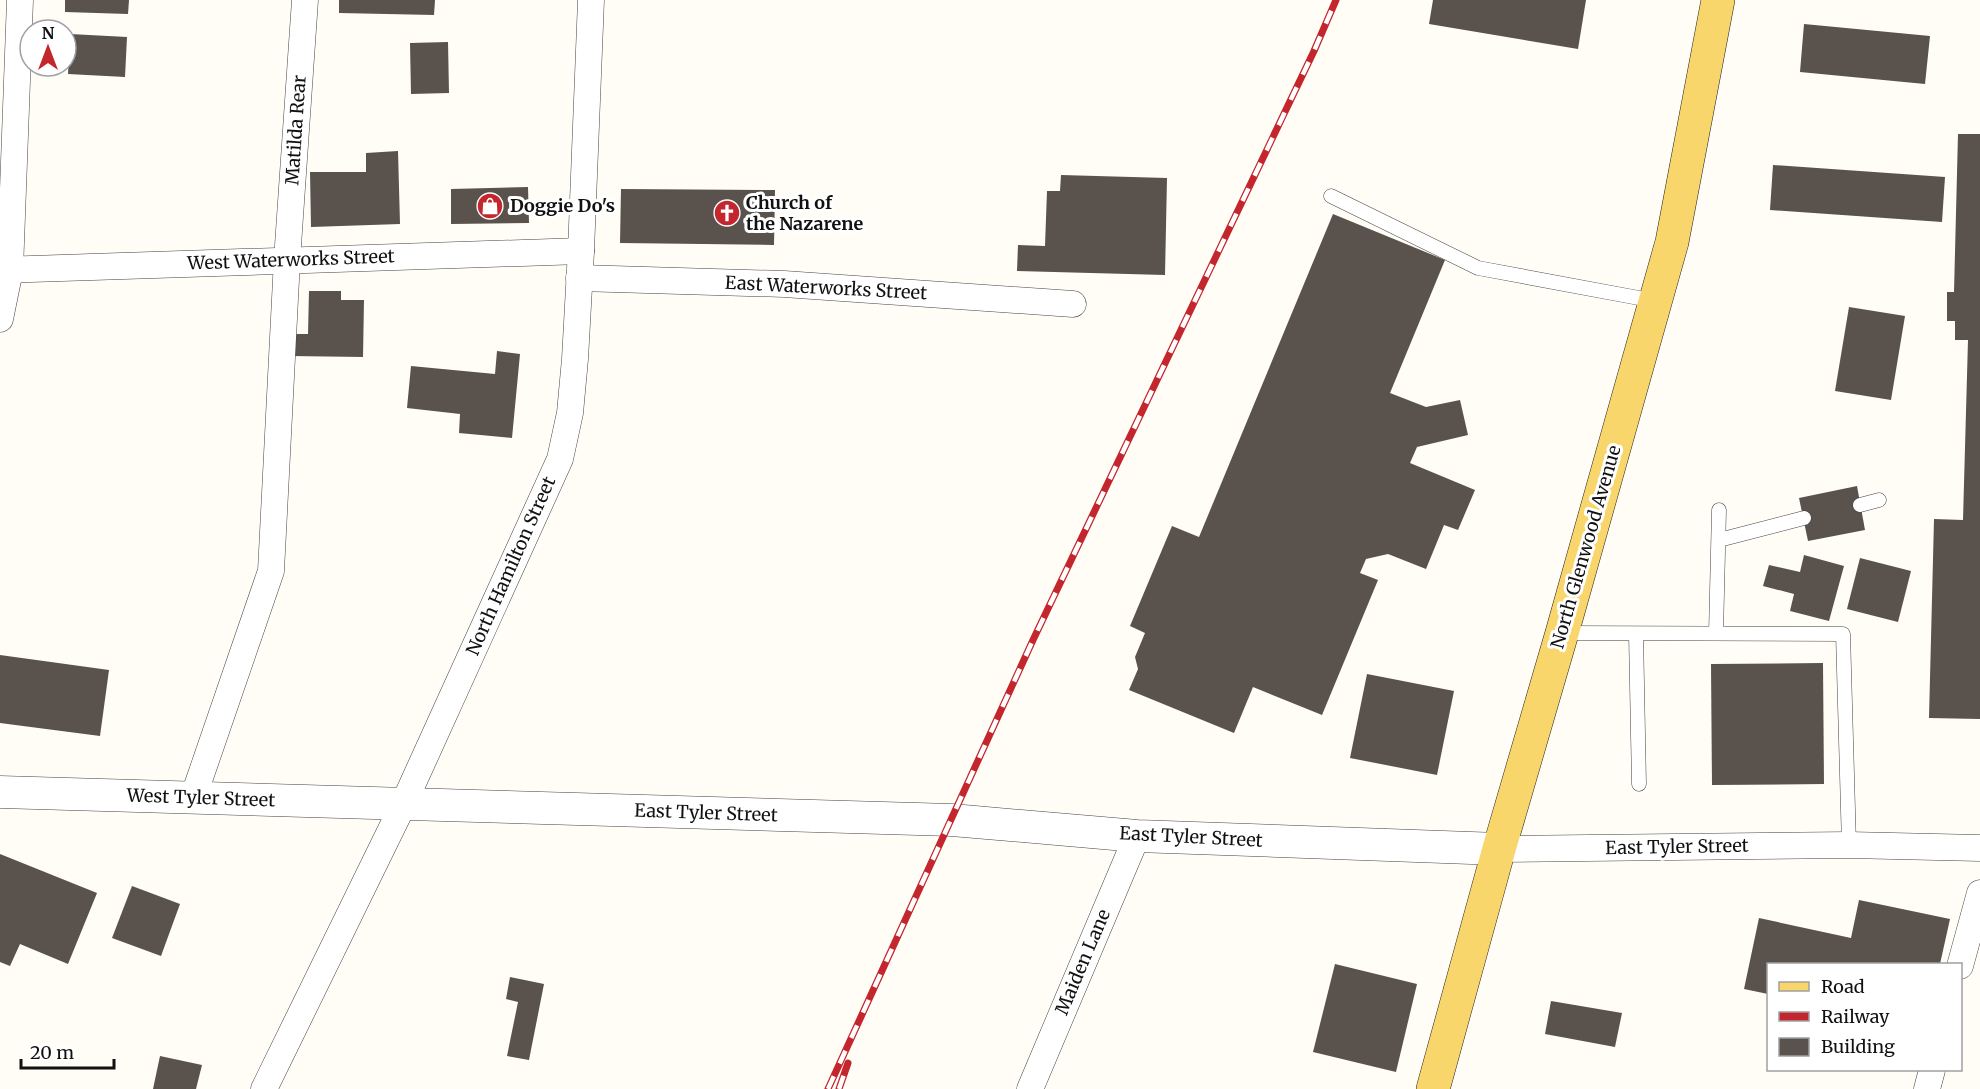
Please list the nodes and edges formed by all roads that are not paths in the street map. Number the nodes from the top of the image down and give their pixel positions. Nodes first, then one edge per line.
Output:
1 (20, 0) edge
2 (305, 0) edge
3 (591, 0) edge
4 (1719, 0) edge
5 (1331, 196) dead end
6 (581, 251) junction
7 (287, 260) junction
8 (5, 270) edge
9 (579, 278) junction
10 (1655, 301) junction
11 (1073, 304) dead end
12 (0, 319) edge
13 (1879, 500) dead end
14 (1860, 505) dead end
15 (1719, 510) dead end
16 (1804, 518) dead end
17 (1719, 540) junction
18 (1562, 633) junction
19 (1716, 633) junction
20 (1636, 634) junction
21 (1639, 784) dead end
22 (0, 792) edge
23 (193, 798) junction
24 (403, 805) junction
25 (1137, 836) junction
26 (1849, 845) junction
27 (1980, 848) edge
28 (1499, 849) junction
29 (1980, 893) edge
30 (1961, 963) edge
31 (1932, 1071) edge
32 (264, 1089) edge
33 (1030, 1089) edge
34 (1433, 1089) edge
35 (1927, 1089) edge

1 - 8 street
2 - 7 street, Matilda Rear
3 - 6 street, North Hamilton Street
4 - 10 main road, North Glenwood Avenue
5 - 10 lane
6 - 7 street, West Waterworks Street
6 - 9 street, North Hamilton Street
7 - 8 street, West Waterworks Street
7 - 23 street, Matilda Rear
8 - 12 street
9 - 11 street, East Waterworks Street
9 - 24 street, North Hamilton Street
10 - 18 main road, North Glenwood Avenue
13 - 14 lane
15 - 17 lane
16 - 17 lane
17 - 19 lane
18 - 20 lane
18 - 28 main road, North Glenwood Avenue
19 - 20 lane
19 - 26 lane
20 - 21 lane
22 - 23 street, West Tyler Street
23 - 24 street, West Tyler Street
24 - 25 street, East Tyler Street
24 - 32 street, North Hamilton Street
25 - 28 street, East Tyler Street
25 - 33 street, Maiden Lane
26 - 27 street, East Tyler Street
26 - 28 street, East Tyler Street
28 - 34 main road, North Glenwood Avenue
29 - 30 street
31 - 35 street

